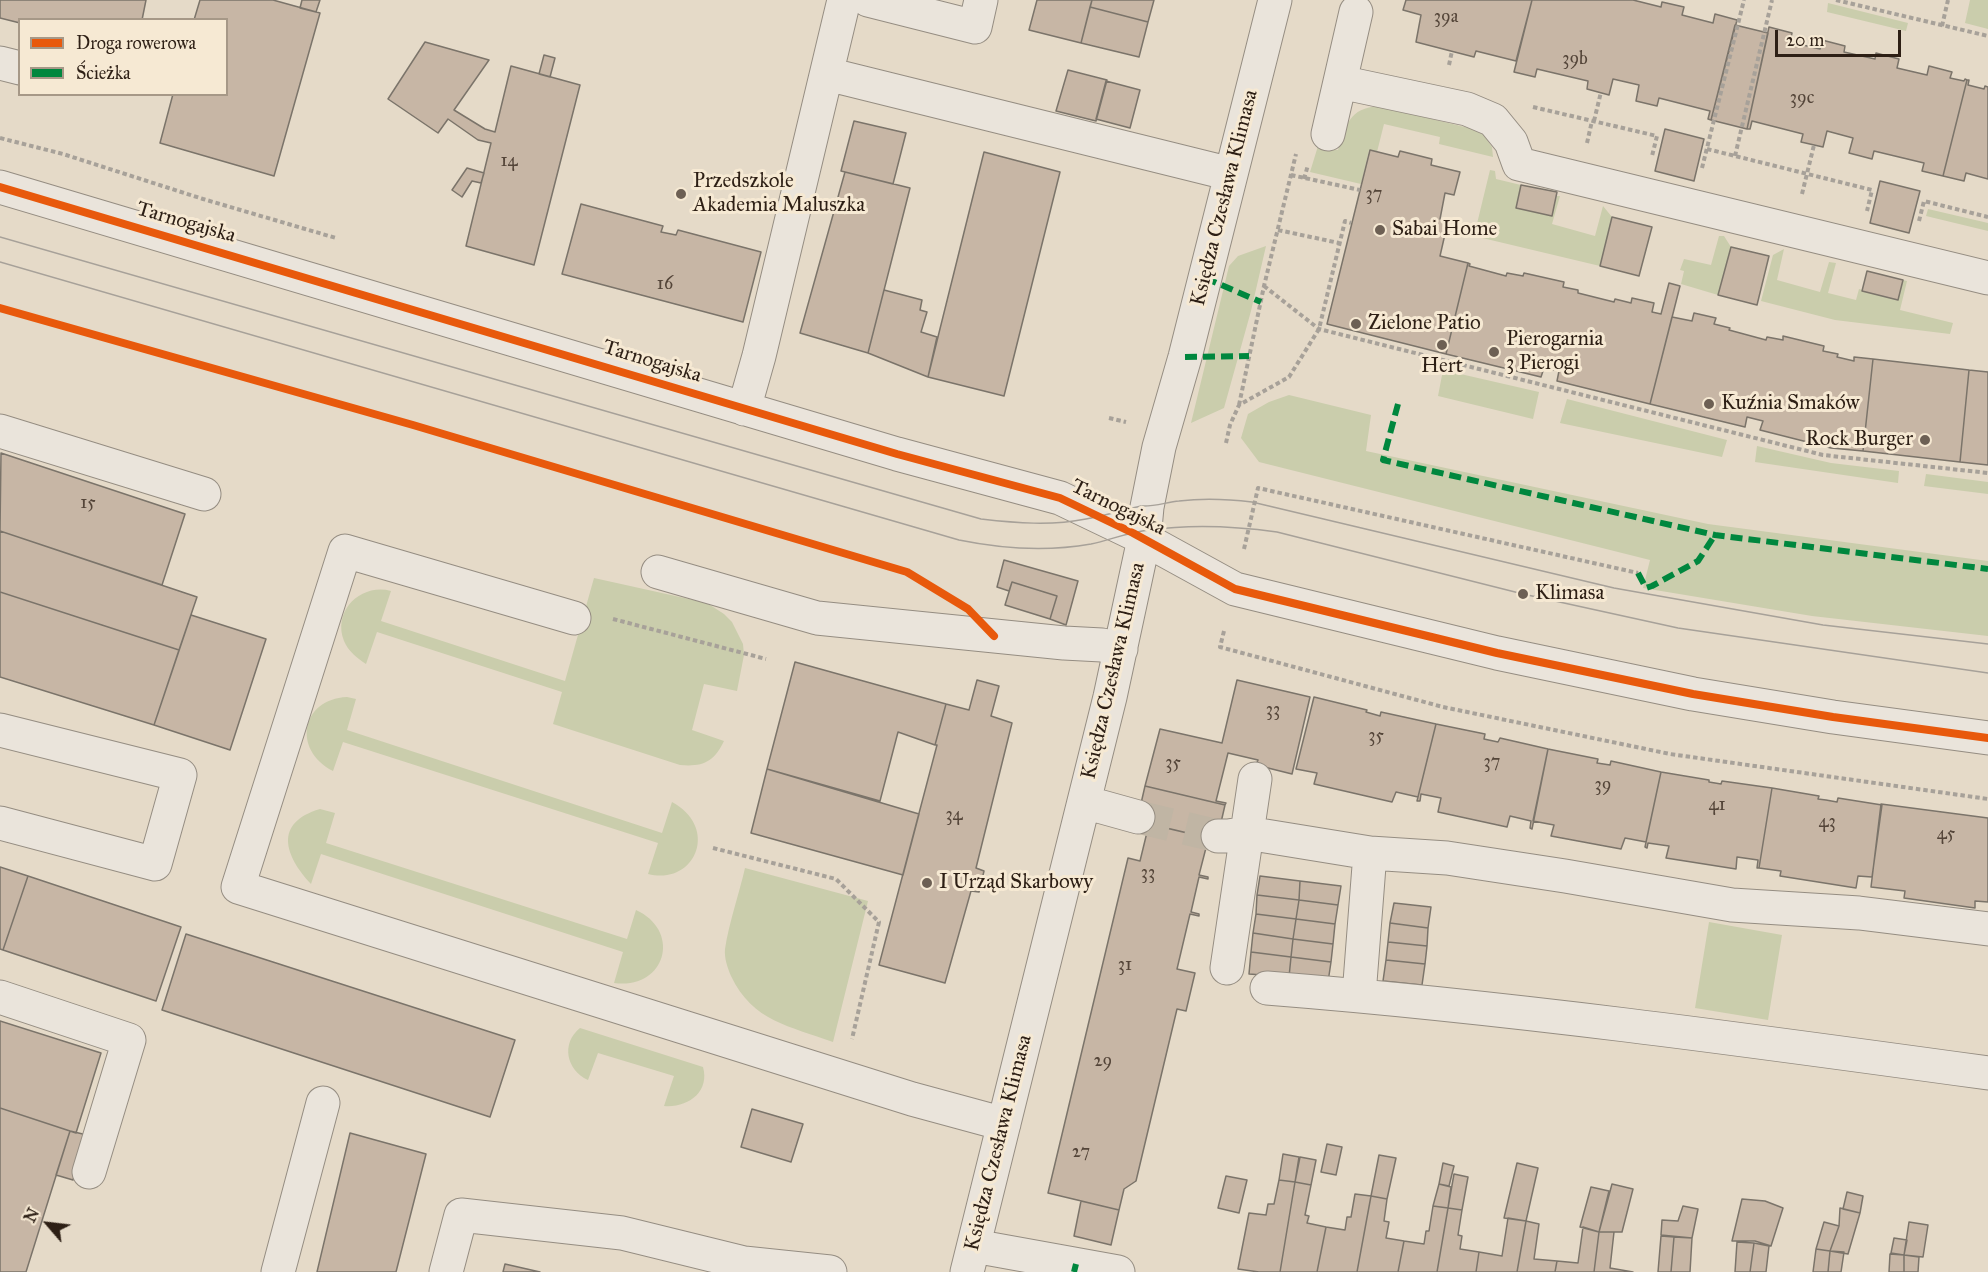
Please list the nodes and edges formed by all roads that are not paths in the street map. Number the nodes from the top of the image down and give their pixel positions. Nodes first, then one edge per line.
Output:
1 (844, 0) edge
2 (868, 0) edge
3 (981, 0) edge
4 (1275, 0) edge
5 (1356, 12) dead end
6 (0, 63) edge
7 (18, 68) edge
8 (827, 74) junction
9 (1340, 82) junction
10 (1328, 134) dead end
11 (1231, 174) junction
12 (0, 187) edge
13 (1988, 278) edge
14 (744, 409) junction
15 (0, 431) edge
16 (204, 494) dead end
17 (1144, 539) junction
18 (658, 572) dead end
19 (574, 618) road end
20 (1121, 650) junction
21 (0, 730) edge
22 (1988, 738) edge
23 (1255, 779) dead end
24 (1084, 802) junction
25 (1138, 817) tunnel mouth
26 (0, 823) edge
27 (1233, 834) junction
28 (1370, 853) junction
29 (1988, 929) edge
30 (1227, 968) dead end
31 (1267, 988) dead end
32 (1359, 995) junction
33 (0, 996) edge
34 (1988, 1073) edge
35 (323, 1103) dead end
36 (1004, 1124) junction
37 (89, 1172) dead end
38 (970, 1259) edge
39 (278, 1272) edge
40 (446, 1272) edge
41 (830, 1272) edge
42 (1118, 1272) edge

1 - 8 street
2 - 3 street
4 - 11 street, Księdza Czesława Klimasa
5 - 9 street
6 - 7 street
8 - 11 street
8 - 14 street
9 - 10 street
9 - 13 street
11 - 17 street, Księdza Czesława Klimasa
12 - 14 street, Tarnogajska
14 - 17 street, Tarnogajska
15 - 16 street
17 - 20 street, Księdza Czesława Klimasa
17 - 22 street, Tarnogajska
18 - 20 street
19 - 36 street
20 - 24 street, Księdza Czesława Klimasa
21 - 26 street
23 - 27 street
24 - 25 street
24 - 36 street, Księdza Czesława Klimasa
27 - 28 street
27 - 30 street
28 - 29 street
28 - 32 street
31 - 32 street
32 - 34 street
33 - 37 street
35 - 39 street
36 - 38 street, Księdza Czesława Klimasa
38 - 42 street
40 - 41 street

